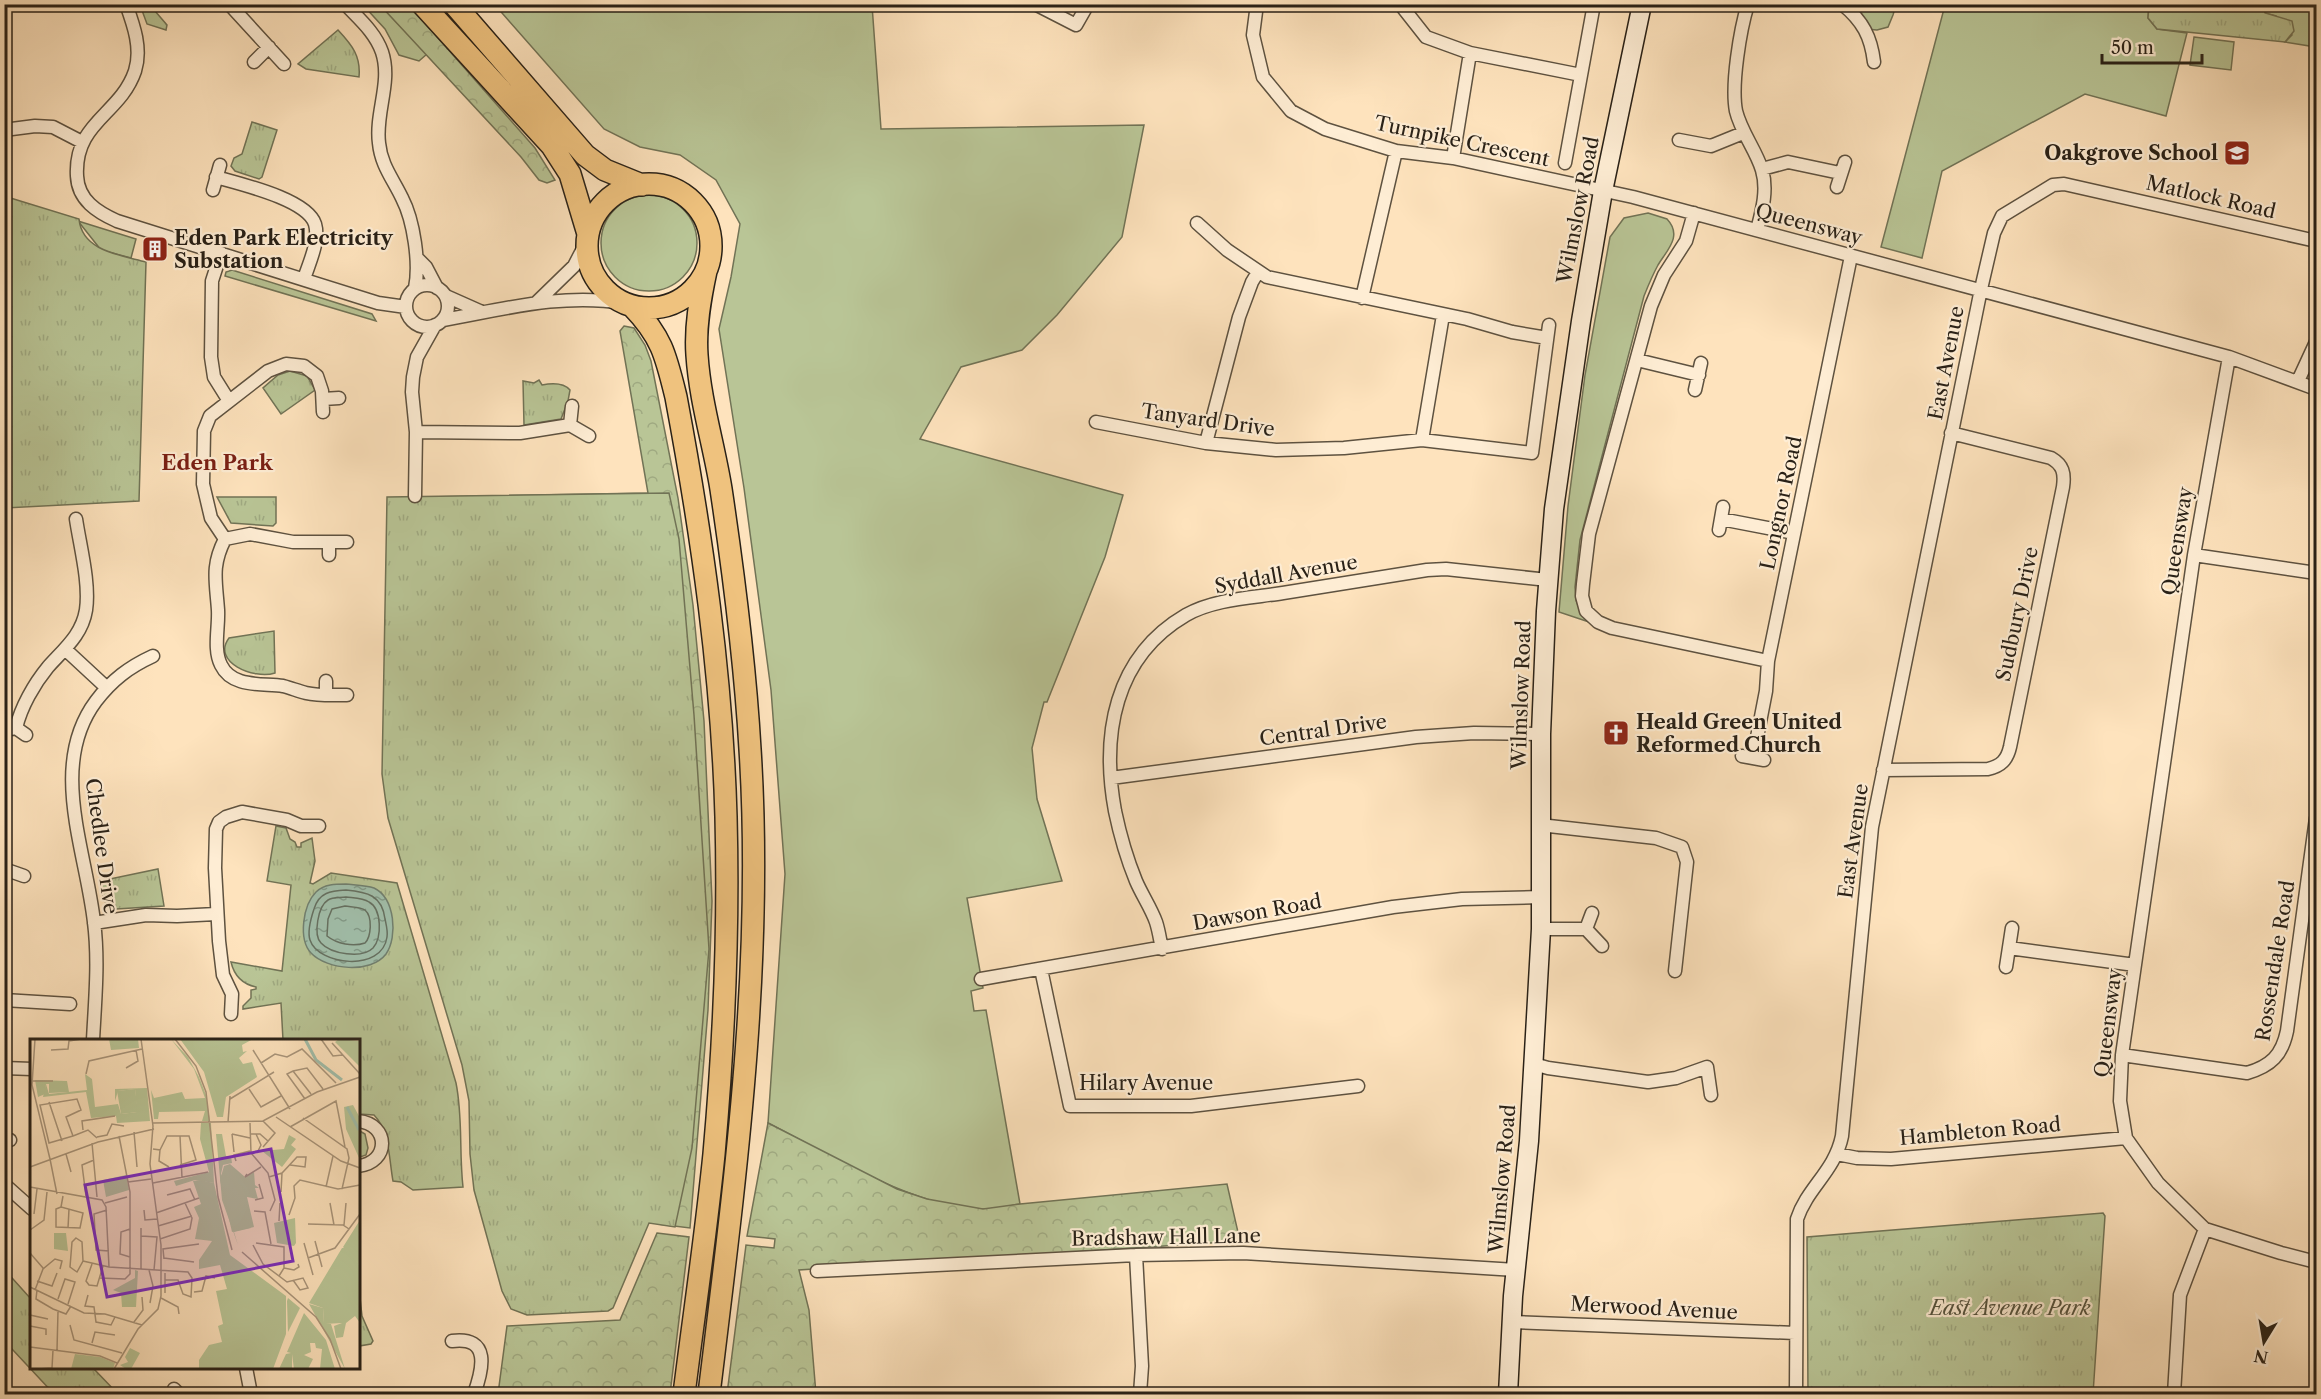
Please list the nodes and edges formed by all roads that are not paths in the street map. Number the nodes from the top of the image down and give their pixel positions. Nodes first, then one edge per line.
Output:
1 (126, 4) edge
2 (229, 4) edge
3 (345, 4) edge
4 (422, 4) edge
5 (454, 4) edge
6 (1035, 4) edge
7 (1088, 4) edge
8 (1257, 4) edge
9 (1400, 4) edge
10 (1594, 4) edge
11 (1642, 4) edge
12 (1748, 4) edge
13 (1842, 4) edge
14 (268, 48) junction
15 (1470, 53) junction
16 (254, 62) dead end
17 (1874, 62) dead end
18 (284, 64) dead end
19 (1581, 75) junction
20 (4, 130) edge
21 (1743, 133) junction
22 (1679, 141) dead end
23 (82, 142) junction
24 (1396, 151) junction
25 (1453, 158) junction
26 (1564, 163) dead end
27 (1762, 169) junction
28 (642, 185) junction
29 (1837, 187) dead end
30 (213, 190) dead end
31 (1604, 191) junction
32 (1694, 213) junction
33 (1197, 223) dead end
34 (1757, 230) junction
35 (588, 237) junction
36 (2316, 241) edge
37 (221, 253) junction
38 (1851, 256) junction
39 (417, 258) junction
40 (706, 271) junction
41 (1258, 272) junction
42 (304, 279) junction
43 (415, 288) junction
44 (1981, 289) junction
45 (441, 292) junction
46 (1362, 298) junction
47 (537, 302) junction
48 (628, 305) junction
49 (405, 307) junction
50 (483, 312) junction
51 (1443, 315) junction
52 (439, 322) junction
53 (415, 323) junction
54 (1549, 325) dead end
55 (1547, 338) junction
56 (2316, 342) edge
57 (417, 357) junction
58 (2229, 357) junction
59 (1637, 360) junction
60 (2298, 381) junction
61 (2316, 389) edge
62 (1695, 390) dead end
63 (339, 398) dead end
64 (323, 399) junction
65 (229, 400) junction
66 (572, 406) dead end
67 (323, 412) dead end
68 (1096, 422) dead end
69 (570, 424) junction
70 (416, 432) junction
71 (1952, 433) junction
72 (590, 436) dead end
73 (1422, 440) junction
74 (1206, 442) junction
75 (415, 496) dead end
76 (76, 518) dead end
77 (1721, 519) dead end
78 (1794, 533) junction
79 (225, 539) junction
80 (347, 542) dead end
81 (2194, 555) junction
82 (2316, 573) edge
83 (1548, 580) junction
84 (66, 650) junction
85 (153, 656) dead end
86 (1768, 661) junction
87 (326, 681) dead end
88 (107, 688) junction
89 (326, 694) junction
90 (347, 695) dead end
91 (10, 729) edge
92 (1541, 734) junction
93 (26, 735) dead end
94 (1753, 758) dead end
95 (1883, 770) junction
96 (1111, 778) junction
97 (2316, 818) edge
98 (1540, 825) junction
99 (319, 826) dead end
100 (4, 869) edge
101 (24, 876) dead end
102 (1541, 897) junction
103 (1592, 913) dead end
104 (216, 914) junction
105 (94, 923) junction
106 (2012, 928) dead end
107 (1541, 929) junction
108 (1586, 929) junction
109 (1602, 946) dead end
110 (2009, 948) junction
111 (1162, 949) junction
112 (2135, 965) junction
113 (2006, 967) dead end
114 (1041, 969) junction
115 (1675, 971) dead end
116 (981, 979) dead end
117 (4, 1000) edge
118 (70, 1004) dead end
119 (231, 1014) dead end
120 (93, 1039) edge
121 (2122, 1055) junction
122 (1534, 1064) junction
123 (4, 1068) edge
124 (30, 1069) edge
125 (1358, 1086) dead end
126 (1711, 1095) dead end
127 (360, 1121) edge
128 (2126, 1138) junction
129 (1837, 1154) junction
130 (360, 1165) edge
131 (4, 1184) edge
132 (30, 1207) edge
133 (2205, 1229) junction
134 (1136, 1255) junction
135 (2316, 1262) edge
136 (1516, 1270) junction
137 (817, 1271) dead end
138 (1512, 1322) junction
139 (1795, 1333) junction
140 (452, 1341) dead end
141 (246, 1369) edge
142 (251, 1395) edge
143 (474, 1395) edge
144 (684, 1395) edge
145 (709, 1395) edge
146 (1140, 1395) edge
147 (1508, 1395) edge
148 (1796, 1395) edge
149 (2174, 1395) edge

1 - 23 street
2 - 14 street
3 - 39 street
4 - 35 highway
5 - 28 highway
6 - 7 street
8 - 24 street, Turnpike Crescent
9 - 15 street
10 - 19 street
11 - 31 main road, Wilmslow Road
12 - 21 street
13 - 17 street
14 - 16 street
14 - 18 street
15 - 19 street
15 - 25 street
19 - 26 street
20 - 23 street
21 - 22 street
21 - 27 street
23 - 37 street
24 - 25 street, Turnpike Crescent
24 - 46 street
25 - 31 street, Turnpike Crescent
27 - 29 street
27 - 34 street
28 - 35 highway
28 - 40 highway
30 - 42 street
31 - 32 street, Queensway
31 - 83 main road, Wilmslow Road
32 - 34 street, Queensway
32 - 59 street
33 - 41 street
34 - 38 street, Queensway
35 - 47 street
35 - 48 highway
36 - 44 street, Matlock Road
37 - 42 street
37 - 65 street
38 - 44 street, Queensway
38 - 78 street, Longnor Road
39 - 43 street
39 - 45 street
40 - 48 highway
40 - 145 highway
41 - 46 street
41 - 74 street
42 - 49 street
43 - 45 street
43 - 49 street
44 - 58 street, Queensway
44 - 71 street, East Avenue
45 - 50 street
45 - 52 street
46 - 51 street
47 - 48 street
47 - 50 street
48 - 144 highway
49 - 53 street
50 - 52 street
51 - 55 street
51 - 73 street
52 - 53 street
52 - 57 street
53 - 57 street
54 - 55 street
55 - 73 street, Tanyard Drive
56 - 60 street
57 - 70 street
58 - 60 street
58 - 81 street, Queensway
59 - 62 street
59 - 86 street
60 - 61 street
63 - 64 street
64 - 65 street
64 - 67 street
65 - 79 street
66 - 69 street
68 - 74 street, Tanyard Drive
69 - 70 street
69 - 72 street
70 - 75 street
71 - 95 street, East Avenue
71 - 95 street, Sudbury Drive
73 - 74 street, Tanyard Drive
76 - 84 street
77 - 78 street
78 - 86 street, Longnor Road
79 - 80 street
79 - 89 street
81 - 82 street
81 - 112 street, Queensway
83 - 92 main road, Wilmslow Road
83 - 96 street, Syddall Avenue
84 - 88 street
84 - 91 street
85 - 88 street, Chedlee Drive
86 - 94 street, Longnor Road
87 - 89 street
88 - 105 street, Chedlee Drive
89 - 90 street
91 - 93 street
92 - 96 street, Central Drive
92 - 98 main road, Wilmslow Road
95 - 129 street, East Avenue
96 - 111 street, Syddall Avenue
97 - 121 street, Rossendale Road
98 - 102 main road, Wilmslow Road
98 - 115 street
99 - 104 street
100 - 101 street
102 - 107 main road, Wilmslow Road
102 - 111 street, Dawson Road
103 - 108 street
104 - 105 street
104 - 119 street
105 - 120 street, Chedlee Drive
106 - 110 street
107 - 108 street
107 - 122 main road, Wilmslow Road
108 - 109 street
110 - 112 street
110 - 113 street
111 - 114 street, Dawson Road
112 - 121 street, Queensway
114 - 116 street, Dawson Road
114 - 125 street, Hilary Avenue
117 - 118 street
121 - 128 street, Queensway
122 - 126 street
122 - 136 main road, Wilmslow Road
123 - 124 street
127 - 130 street
128 - 129 street, Hambleton Road
128 - 133 street, Queensway
129 - 139 street, East Avenue
131 - 132 street
133 - 135 street, Queensway
133 - 149 street
134 - 136 street, Bradshaw Hall Lane
134 - 137 street, Bradshaw Hall Lane
134 - 146 street
136 - 138 main road, Wilmslow Road
138 - 139 street, Merwood Avenue
138 - 147 main road, Wilmslow Road
139 - 148 street, East Avenue
140 - 143 street
141 - 142 street

